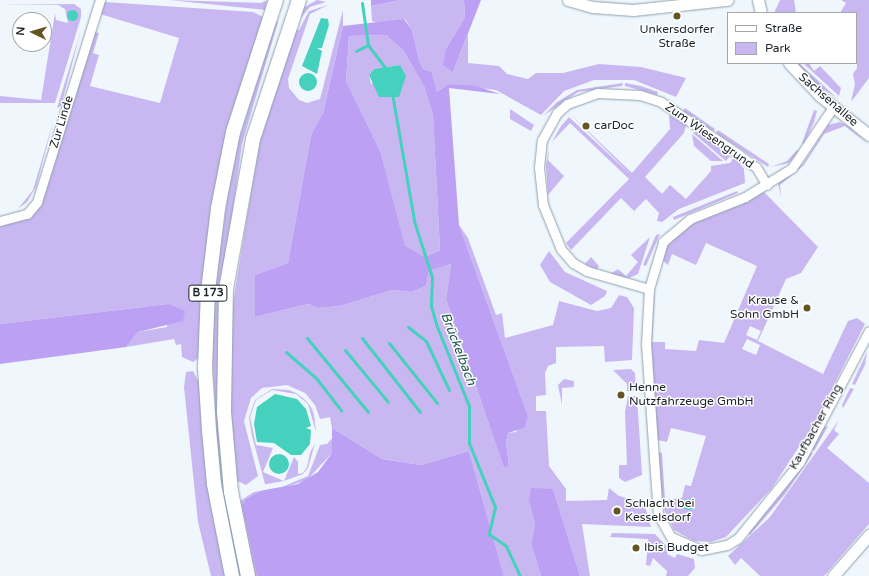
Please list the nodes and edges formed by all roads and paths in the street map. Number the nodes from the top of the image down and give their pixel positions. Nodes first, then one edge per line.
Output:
1 (100, 0) edge
2 (276, 0) edge
3 (299, 0) edge
4 (568, 0) edge
5 (727, 0) edge
6 (758, 0) edge
7 (617, 5) edge
8 (761, 12) edge
9 (790, 64) edge
10 (833, 107) junction
11 (869, 135) edge
12 (767, 185) junction
13 (0, 221) edge
14 (649, 289) junction
15 (869, 330) edge
16 (869, 535) edge
17 (232, 576) edge
18 (248, 576) edge
19 (833, 576) edge

1 - 13 street, Zur Linde
2 - 17 main road, B 173
3 - 18 main road, B 173
4 - 7 street
5 - 7 street
6 - 8 street
9 - 10 street, Sachsenallee
10 - 11 street, Sachsenallee
10 - 12 street, Kaufbacher Ring
12 - 14 street, Kaufbacher Ring
12 - 14 street, Zum Wiesengrund
14 - 15 street, Kaufbacher Ring
16 - 19 street

